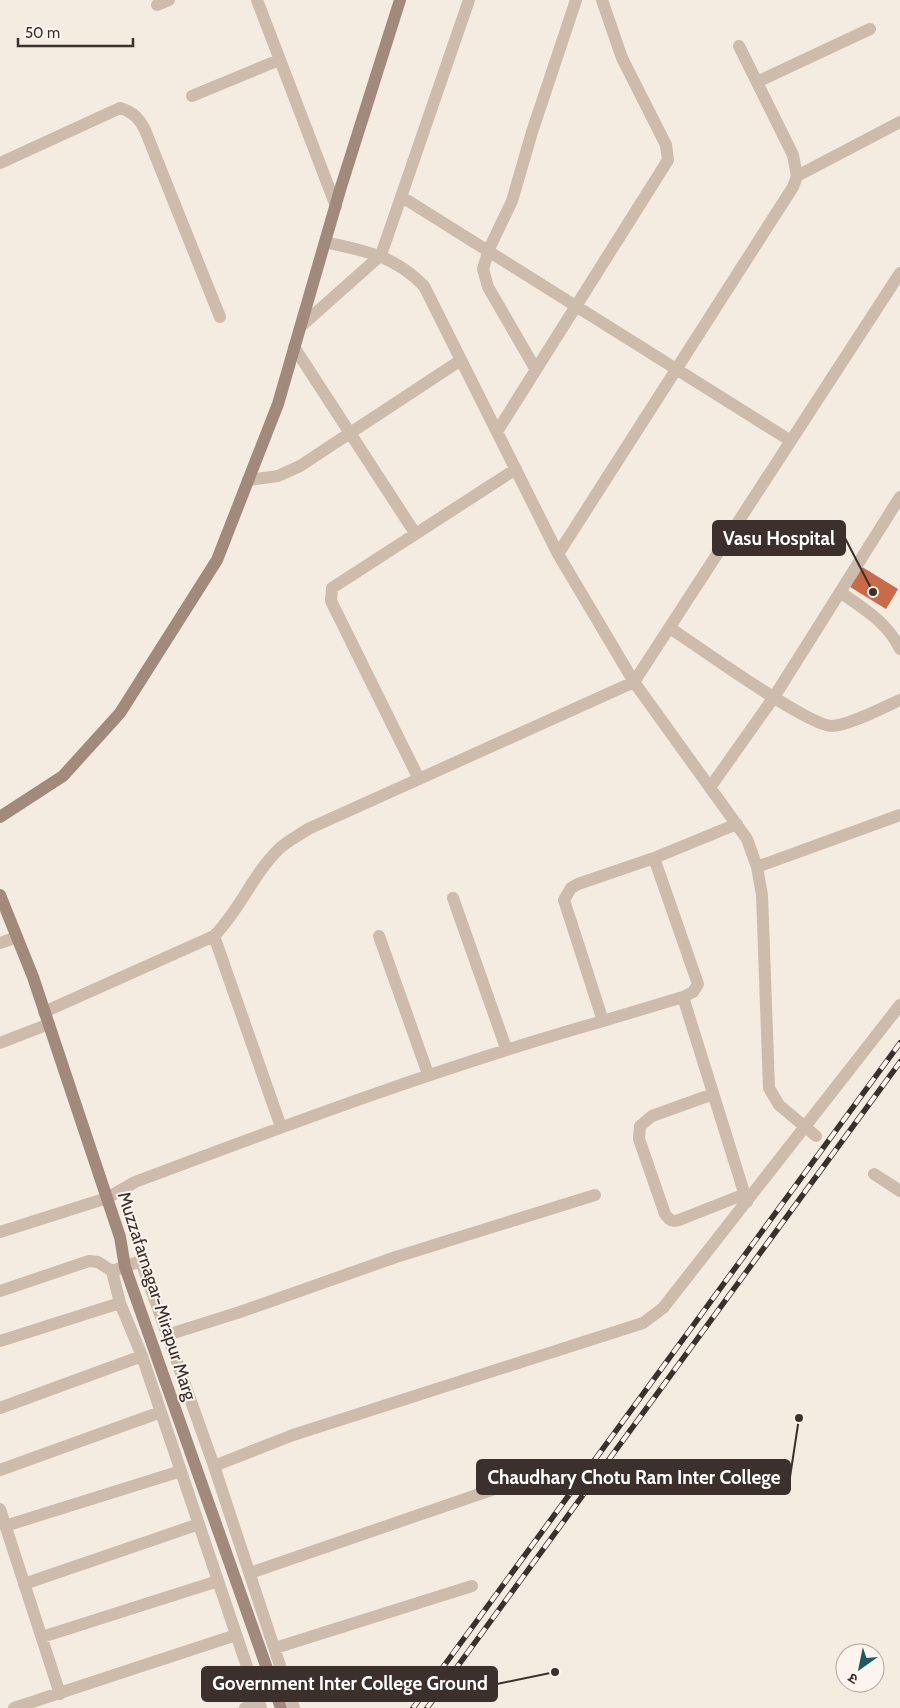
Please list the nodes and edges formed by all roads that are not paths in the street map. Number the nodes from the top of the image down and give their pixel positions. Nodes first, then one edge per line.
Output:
1 (257, 0) edge
2 (400, 0) edge
3 (469, 0) edge
4 (576, 0) edge
5 (602, 0) edge
6 (870, 29) dead end
7 (739, 46) dead end
8 (279, 60) junction
9 (757, 82) junction
10 (192, 96) dead end
11 (900, 122) edge
12 (0, 163) edge
13 (797, 176) junction
14 (402, 196) junction
15 (336, 206) junction
16 (325, 242) junction
17 (489, 249) junction
18 (381, 255) junction
19 (900, 273) edge
20 (576, 307) junction
21 (220, 317) dead end
22 (300, 327) junction
23 (294, 347) junction
24 (461, 360) junction
25 (675, 367) junction
26 (536, 370) junction
27 (498, 430) junction
28 (350, 433) junction
29 (790, 442) junction
30 (516, 468) junction
31 (248, 480) junction
32 (900, 497) edge
33 (894, 515) edge
34 (415, 533) junction
35 (558, 554) junction
36 (840, 592) junction
37 (670, 628) junction
38 (900, 648) edge
39 (634, 682) junction
40 (774, 697) junction
41 (900, 700) edge
42 (418, 779) junction
43 (711, 786) junction
44 (900, 815) edge
45 (0, 817) edge
46 (737, 824) junction
47 (654, 858) junction
48 (757, 867) junction
49 (0, 895) edge
50 (453, 898) dead end
51 (214, 936) junction
52 (379, 936) dead end
53 (17, 937) junction
54 (0, 943) edge
55 (683, 997) junction
56 (900, 1005) edge
57 (46, 1018) junction
58 (603, 1021) junction
59 (0, 1043) edge
60 (506, 1048) junction
61 (428, 1074) junction
62 (713, 1094) junction
63 (281, 1127) junction
64 (805, 1128) junction
65 (816, 1136) dead end
66 (874, 1174) dead end
67 (900, 1191) edge
68 (595, 1195) dead end
69 (107, 1198) junction
70 (746, 1198) junction
71 (0, 1232) edge
72 (125, 1267) junction
73 (112, 1271) junction
74 (0, 1291) edge
75 (120, 1303) junction
76 (167, 1335) junction
77 (0, 1341) edge
78 (142, 1356) junction
79 (0, 1408) edge
80 (161, 1412) junction
81 (214, 1466) junction
82 (560, 1466) dead end
83 (0, 1470) edge
84 (181, 1471) junction
85 (0, 1509) edge
86 (199, 1524) junction
87 (5, 1526) junction
88 (250, 1573) junction
89 (218, 1580) junction
90 (24, 1584) junction
91 (472, 1586) dead end
92 (236, 1635) junction
93 (42, 1637) junction
94 (275, 1648) junction
95 (60, 1694) junction
96 (260, 1705) edge
97 (14, 1708) edge
98 (245, 1708) edge
99 (281, 1708) edge
100 (294, 1708) edge

1 - 8 street
2 - 15 main road
3 - 14 street
4 - 17 street
5 - 20 street
6 - 9 street
7 - 9 street
8 - 10 street
8 - 15 street
9 - 13 street
11 - 13 street
12 - 21 street
13 - 25 street
14 - 17 street
14 - 18 street
15 - 16 main road
16 - 18 street
16 - 22 main road
17 - 20 street
17 - 26 street
18 - 22 street
18 - 24 street
19 - 29 street
20 - 25 street
20 - 26 street
22 - 23 main road
23 - 28 street
23 - 31 main road
24 - 27 street
24 - 28 street
25 - 29 street
25 - 35 street
26 - 27 street
27 - 30 street
28 - 31 street
28 - 34 street
29 - 37 street
30 - 34 street
30 - 35 street
31 - 45 main road
32 - 33 street
33 - 36 street
34 - 42 street
35 - 39 street
36 - 38 street
36 - 40 street
37 - 39 street
37 - 40 street
39 - 42 street
39 - 43 street
40 - 41 street
40 - 43 street
42 - 51 street
43 - 46 street
44 - 48 street
46 - 47 street
46 - 48 street
47 - 55 street
47 - 58 street
48 - 64 street
49 - 53 main road, Muzzafarnagar-Mirapur Marg
50 - 60 street
51 - 57 street
51 - 63 street
52 - 61 street
53 - 54 street
53 - 57 main road, Muzzafarnagar-Mirapur Marg
55 - 58 street
55 - 62 street
56 - 64 street
57 - 59 street
57 - 69 main road, Muzzafarnagar-Mirapur Marg
58 - 60 street
60 - 61 street
61 - 63 street
62 - 70 street
62 - 70 street
63 - 69 street
64 - 65 street
64 - 70 street
66 - 67 street
68 - 76 street
69 - 71 street
69 - 72 main road, Muzzafarnagar-Mirapur Marg
70 - 81 street
72 - 73 street
72 - 76 street
72 - 99 main road, Muzzafarnagar-Mirapur Marg
73 - 74 street
73 - 75 street
75 - 77 street
75 - 78 street
76 - 81 street
78 - 79 street
78 - 80 street
80 - 83 street
80 - 84 street
81 - 88 street
82 - 88 street
84 - 86 street
84 - 87 street
85 - 87 street
86 - 89 street
86 - 90 street
87 - 90 street
88 - 94 street
89 - 92 street
89 - 93 street
90 - 93 street
91 - 94 street
92 - 95 street
92 - 96 street
93 - 95 street
94 - 100 street
95 - 97 street
96 - 98 street

